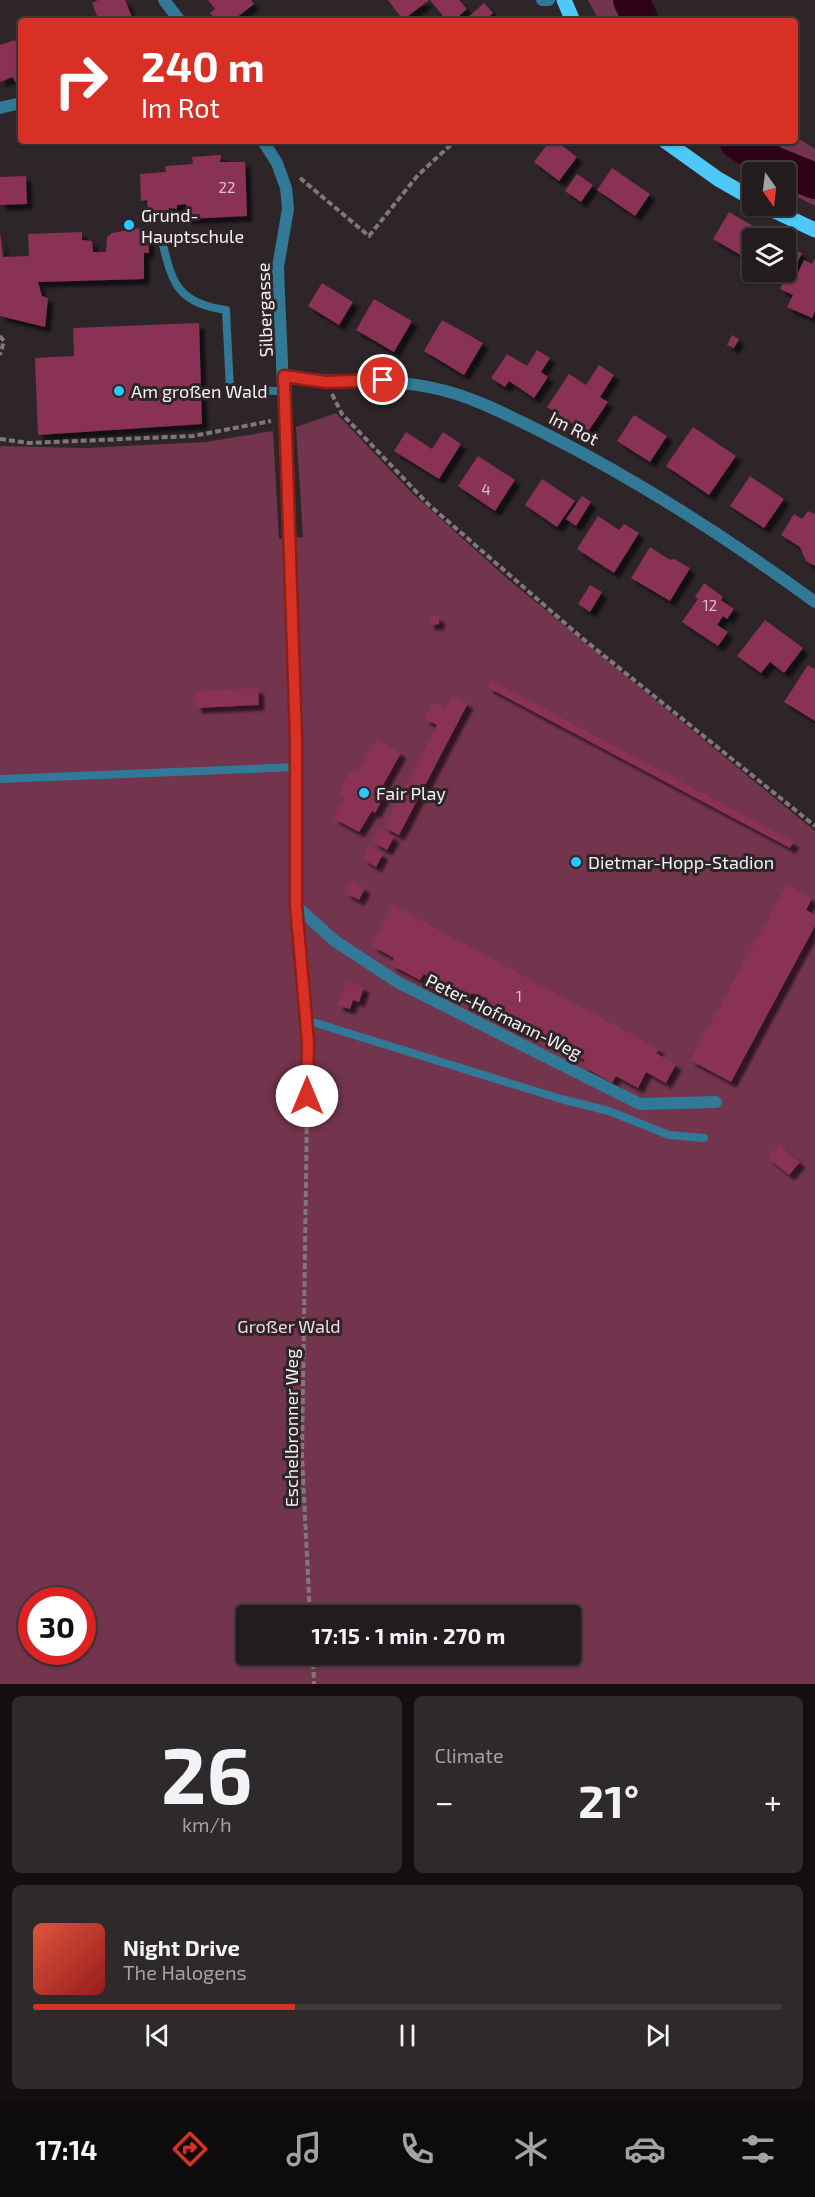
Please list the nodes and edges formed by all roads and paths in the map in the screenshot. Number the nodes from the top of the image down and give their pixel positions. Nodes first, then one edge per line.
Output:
1 (164, 0) edge
2 (542, 0) edge
3 (549, 0) edge
4 (564, 0) edge
5 (178, 18) edge
6 (572, 18) edge
7 (18, 104) edge
8 (0, 108) edge
9 (265, 144) edge
10 (452, 144) edge
11 (669, 144) edge
12 (277, 163) junction
13 (742, 193) edge
14 (785, 216) edge
15 (815, 230) edge
16 (161, 237) dead end
17 (0, 336) edge
18 (0, 355) edge
19 (284, 376) junction
20 (326, 382) junction
21 (284, 391) junction
22 (284, 419) junction
23 (0, 439) edge
24 (815, 602) edge
25 (297, 767) junction
26 (0, 779) edge
27 (815, 826) edge
28 (296, 906) junction
29 (306, 1020) junction
30 (307, 1096) joint
31 (716, 1102) dead end
32 (704, 1138) dead end
33 (309, 1605) edge
34 (313, 1665) edge
35 (314, 1684) edge

1 - 5 street
2 - 3 street
4 - 6 main road
7 - 8 street
9 - 12 street, Silbergasse
10 - 12 path
11 - 13 main road
12 - 19 street, Silbergasse
14 - 15 main road
16 - 21 lane
17 - 18 path
19 - 20 street, Im Rot
19 - 21 street, Silbergasse
20 - 24 street, Im Rot
20 - 27 path
21 - 22 street, Silbergasse
22 - 23 path
22 - 25 street, Silbergasse
25 - 26 lane
25 - 28 street, Silbergasse
28 - 29 street, Silbergasse
28 - 31 street, Peter-Hofmann-Weg
29 - 30 street, Silbergasse
29 - 32 lane
30 - 33 path, Eschelbronner Weg
34 - 35 path

